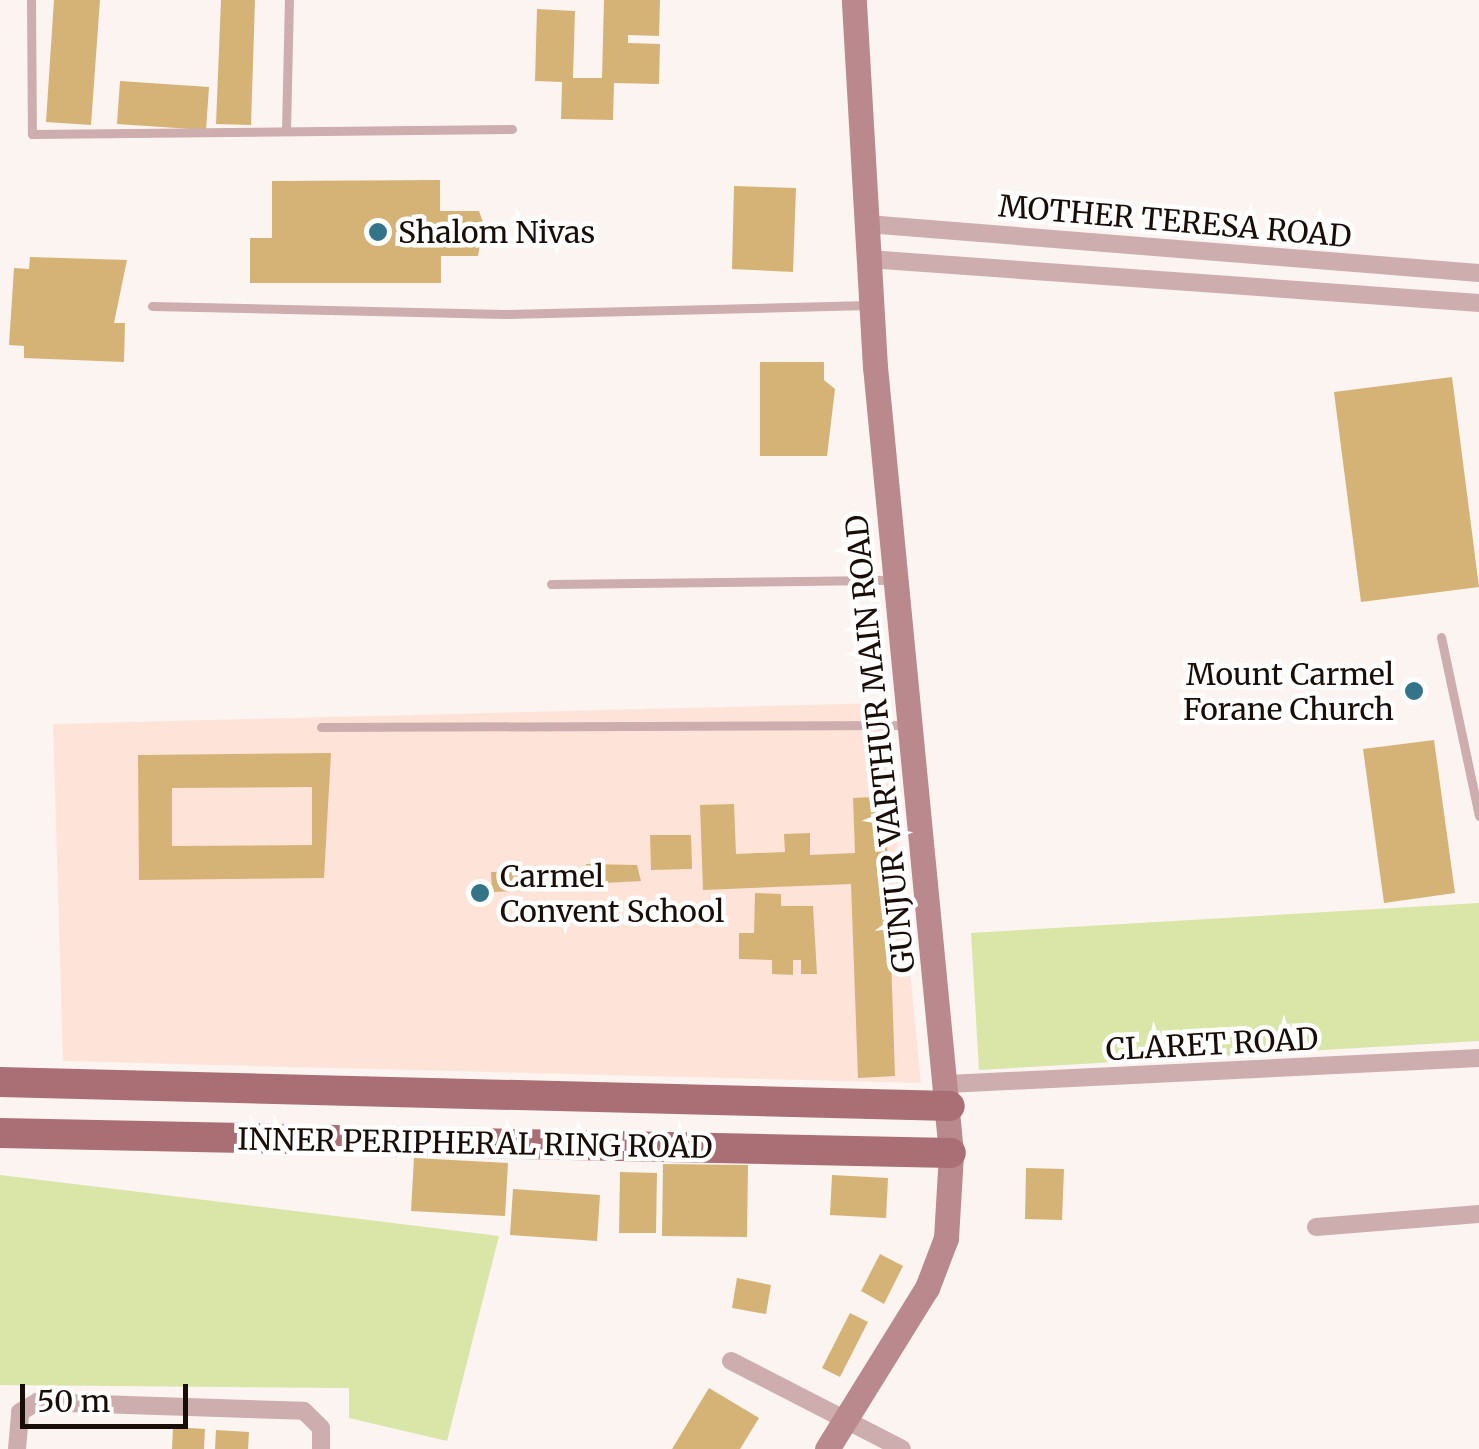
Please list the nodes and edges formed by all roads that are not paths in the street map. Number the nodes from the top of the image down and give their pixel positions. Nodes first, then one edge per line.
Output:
1 (31, 0) edge
2 (288, 0) edge
3 (854, 0) edge
4 (512, 129) dead end
5 (286, 130) junction
6 (867, 224) junction
7 (868, 259) junction
8 (1479, 273) edge
9 (1479, 303) edge
10 (871, 305) junction
11 (152, 306) dead end
12 (895, 580) junction
13 (550, 584) dead end
14 (1442, 637) dead end
15 (909, 725) junction
16 (321, 727) dead end
17 (1479, 816) edge
18 (1479, 1058) edge
19 (0, 1082) edge
20 (949, 1095) junction
21 (0, 1134) edge
22 (951, 1153) junction
23 (1479, 1214) edge
24 (1316, 1227) dead end
25 (730, 1360) dead end
26 (846, 1420) junction
27 (17, 1449) edge
28 (321, 1449) edge
29 (827, 1449) edge
30 (902, 1449) edge

1 - 5 lane
2 - 5 lane
3 - 6 main road, GUNJUR VARTHUR MAIN ROAD
4 - 5 lane
6 - 7 main road, GUNJUR VARTHUR MAIN ROAD
6 - 8 street, MOTHER TERESA ROAD
7 - 9 street, MOTHER TERESA ROAD
7 - 10 main road, GUNJUR VARTHUR MAIN ROAD
10 - 11 lane
10 - 12 main road, GUNJUR VARTHUR MAIN ROAD
12 - 13 lane
12 - 15 main road, GUNJUR VARTHUR MAIN ROAD
14 - 17 lane
15 - 16 lane
15 - 20 main road, GUNJUR VARTHUR MAIN ROAD
18 - 20 street, CLARET ROAD
19 - 20 main road, INNER PERIPHERAL RING ROAD
20 - 22 main road, GUNJUR VARTHUR MAIN ROAD
21 - 22 main road, INNER PERIPHERAL RING ROAD
22 - 26 main road, GUNJUR VARTHUR MAIN ROAD
23 - 24 street
25 - 26 street
26 - 29 main road, GUNJUR VARTHUR MAIN ROAD
26 - 30 street
27 - 28 street

